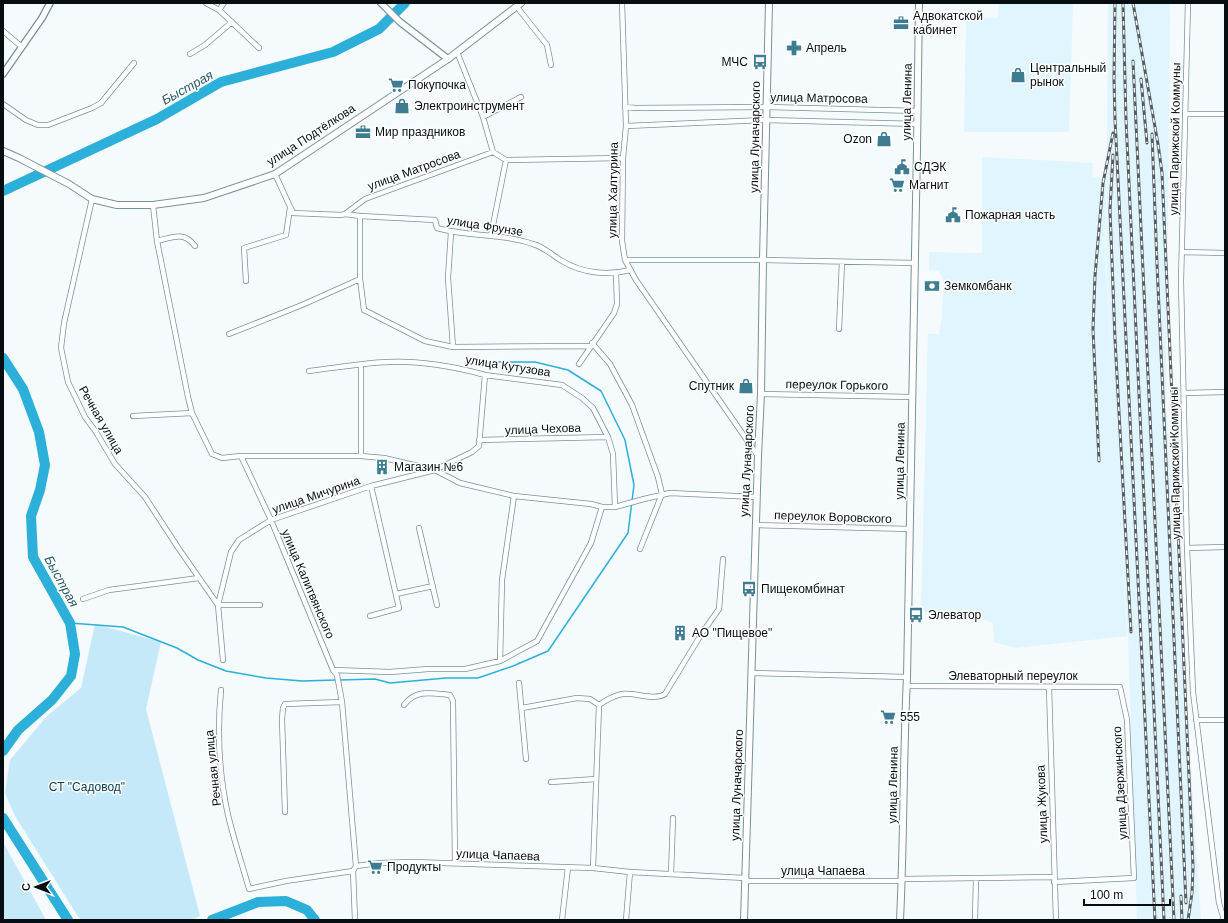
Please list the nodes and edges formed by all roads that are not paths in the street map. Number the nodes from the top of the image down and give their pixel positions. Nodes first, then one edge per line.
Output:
1 (50, 3) edge
2 (206, 3) edge
3 (224, 3) edge
4 (622, 3) edge
5 (769, 3) edge
6 (919, 3) edge
7 (1188, 3) edge
8 (382, 4) edge
9 (519, 5) edge
10 (219, 10) junction
11 (232, 22) junction
12 (3, 31) edge
13 (22, 47) junction
14 (259, 48) dead end
15 (457, 52) junction
16 (190, 54) dead end
17 (448, 59) junction
18 (134, 63) dead end
19 (551, 64) dead end
20 (3, 74) edge
21 (521, 97) dead end
22 (3, 104) edge
23 (625, 107) junction
24 (767, 107) junction
25 (918, 111) junction
26 (1185, 114) junction
27 (1225, 114) edge
28 (483, 116) junction
29 (766, 120) junction
30 (918, 124) junction
31 (626, 126) junction
32 (3, 151) edge
33 (493, 152) junction
34 (623, 158) junction
35 (506, 160) junction
36 (275, 174) junction
37 (92, 199) junction
38 (153, 205) junction
39 (290, 206) junction
40 (345, 214) junction
41 (360, 216) junction
42 (451, 232) junction
43 (491, 235) junction
44 (158, 241) junction
45 (195, 246) dead end
46 (1182, 252) junction
47 (1225, 253) edge
48 (626, 260) junction
49 (763, 260) junction
50 (842, 262) junction
51 (915, 263) junction
52 (630, 270) junction
53 (616, 273) junction
54 (360, 279) junction
55 (246, 281) dead end
56 (839, 329) dead end
57 (229, 334) dead end
58 (591, 344) junction
59 (453, 346) junction
60 (579, 364) dead end
61 (361, 365) junction
62 (309, 371) dead end
63 (485, 374) junction
64 (1225, 392) edge
65 (1184, 393) junction
66 (761, 394) junction
67 (912, 397) junction
68 (192, 413) junction
69 (133, 416) dead end
70 (608, 437) junction
71 (479, 440) junction
72 (240, 456) junction
73 (361, 456) junction
74 (758, 456) junction
75 (435, 470) junction
76 (371, 486) junction
77 (662, 494) junction
78 (514, 496) junction
79 (756, 496) junction
80 (602, 507) junction
81 (615, 507) junction
82 (271, 520) junction
83 (755, 525) junction
84 (419, 528) dead end
85 (910, 529) junction
86 (1225, 547) edge
87 (1187, 548) junction
88 (640, 549) dead end
89 (723, 559) dead end
90 (199, 578) junction
91 (433, 586) junction
92 (396, 594) junction
93 (83, 599) dead end
94 (218, 605) junction
95 (260, 605) dead end
96 (437, 605) dead end
97 (370, 616) dead end
98 (223, 660) dead end
99 (500, 661) junction
100 (333, 670) junction
101 (751, 673) junction
102 (907, 677) junction
103 (519, 683) dead end
104 (906, 686) junction
105 (1049, 687) junction
106 (1120, 687) joint
107 (221, 690) dead end
108 (342, 700) junction
109 (404, 705) dead end
110 (599, 705) junction
111 (522, 708) junction
112 (1196, 720) junction
113 (1225, 720) edge
114 (526, 759) dead end
115 (596, 779) junction
116 (551, 782) dead end
117 (285, 812) dead end
118 (672, 818) dead end
119 (455, 864) junction
120 (568, 867) junction
121 (355, 868) junction
122 (593, 868) junction
123 (630, 872) junction
124 (670, 874) junction
125 (976, 878) junction
126 (1134, 878) joint
127 (1054, 879) junction
128 (745, 880) junction
129 (902, 880) junction
130 (249, 889) joint
131 (355, 920) edge
132 (562, 920) edge
133 (626, 920) edge
134 (744, 920) edge
135 (900, 920) edge
136 (975, 920) edge
137 (1056, 920) edge
138 (1224, 920) edge

1 - 13 street
2 - 10 street
3 - 10 street
4 - 23 street, улица Халтурина
5 - 24 main road, улица Луначарского
6 - 25 main road, улица Ленина
7 - 26 street, улица Парижской Коммуны
8 - 17 street
9 - 15 main road, улица Подтёлкова
9 - 19 street, улица Подтёлкова
10 - 11 street
11 - 14 street
11 - 16 street
12 - 13 street
13 - 20 street
15 - 17 main road, улица Подтёлкова
15 - 28 street
17 - 36 main road, улица Подтёлкова
18 - 22 street
21 - 28 street
23 - 24 street, улица Матросова
23 - 31 street, улица Халтурина
24 - 25 street, улица Матросова
24 - 29 main road, улица Луначарского
25 - 30 main road, улица Ленина
26 - 27 street
26 - 46 street, улица Парижской Коммуны
28 - 33 street
29 - 30 street, улица Матросова
29 - 31 street, улица Матросова
29 - 49 main road, улица Луначарского
30 - 51 main road, улица Ленина
31 - 34 street, улица Халтурина
32 - 37 main road, улица Подтёлкова
33 - 35 street
33 - 40 street, улица Матросова
34 - 35 street
34 - 48 street, улица Халтурина
35 - 43 street
36 - 38 main road, улица Подтёлкова
36 - 39 street
37 - 38 main road, улица Подтёлкова
37 - 90 street, Речная улица
38 - 44 street
39 - 40 street
39 - 55 street
40 - 41 street
41 - 42 street, улица Фрунзе
41 - 54 street, улица Кутузова
42 - 43 street, улица Фрунзе
42 - 59 street
43 - 53 street, улица Фрунзе
44 - 45 street
44 - 68 street
46 - 47 street
46 - 65 street, улица Парижской Коммуны
48 - 49 street
48 - 52 street, улица Халтурина
49 - 50 street
49 - 66 main road, улица Луначарского
50 - 51 street
50 - 56 street
51 - 67 main road, улица Ленина
52 - 53 street, улица Фрунзе
52 - 74 street, улица Халтурина
53 - 58 street
54 - 57 street
54 - 59 street, улица Кутузова
58 - 59 street, улица Кутузова
58 - 60 street
58 - 77 street
61 - 62 street, улица Кутузова
61 - 63 street, улица Кутузова
61 - 73 street
63 - 70 street, улица Кутузова
63 - 71 street
64 - 65 street
65 - 87 street, улица Парижской Коммуны
66 - 67 street, переулок Горького
66 - 74 main road, улица Луначарского
67 - 85 main road, улица Ленина
68 - 69 street
68 - 72 street
70 - 71 street, улица Чехова
70 - 81 street, улица Кутузова
71 - 75 street
72 - 73 street
72 - 82 street, улица Калитвянского
73 - 75 street
74 - 79 main road, улица Луначарского
75 - 76 street, улица Мичурина
75 - 78 street
76 - 82 street, улица Мичурина
76 - 92 street
77 - 79 street
77 - 81 street
77 - 88 street
78 - 80 street
78 - 99 street
79 - 83 main road, улица Луначарского
80 - 81 street
80 - 99 street
82 - 94 street, улица Мичурина
82 - 100 street, улица Калитвянского
83 - 85 street, переулок Воровского
83 - 101 main road, улица Луначарского
84 - 91 street
85 - 102 main road, улица Ленина
86 - 87 street
87 - 112 street, улица Парижской Коммуны
89 - 110 street
90 - 93 street
90 - 94 street, Речная улица
91 - 92 street
91 - 96 street
92 - 97 street
94 - 95 street
94 - 98 street, Речная улица
99 - 100 street
100 - 108 street, улица Калитвянского
101 - 102 street
101 - 128 main road, улица Луначарского
102 - 104 main road, улица Ленина
103 - 111 street
104 - 105 street, Элеваторный переулок
104 - 129 main road, улица Ленина
105 - 106 street, Элеваторный переулок
105 - 127 street, улица Жукова
106 - 126 street, улица Дзержинского
107 - 130 street, Речная улица
108 - 117 street
108 - 121 street, улица Калитвянского
109 - 119 street
110 - 111 street
110 - 115 street
111 - 114 street
112 - 113 street
112 - 138 street, улица Парижской Коммуны
115 - 116 street
115 - 122 street
118 - 124 street
119 - 120 street, улица Чапаева
119 - 121 street, улица Чапаева
120 - 122 street, улица Чапаева
120 - 132 street
121 - 130 street, улица Чапаева
121 - 131 street, улица Калитвянского
122 - 123 street, улица Чапаева
123 - 124 street, улица Чапаева
123 - 133 street
124 - 128 street, улица Чапаева
125 - 127 street, улица Чапаева
125 - 129 street, улица Чапаева
125 - 136 street
126 - 127 street, улица Чапаева
127 - 137 street, улица Жукова
128 - 129 street, улица Чапаева
128 - 134 main road, улица Луначарского
129 - 135 main road, улица Ленина

